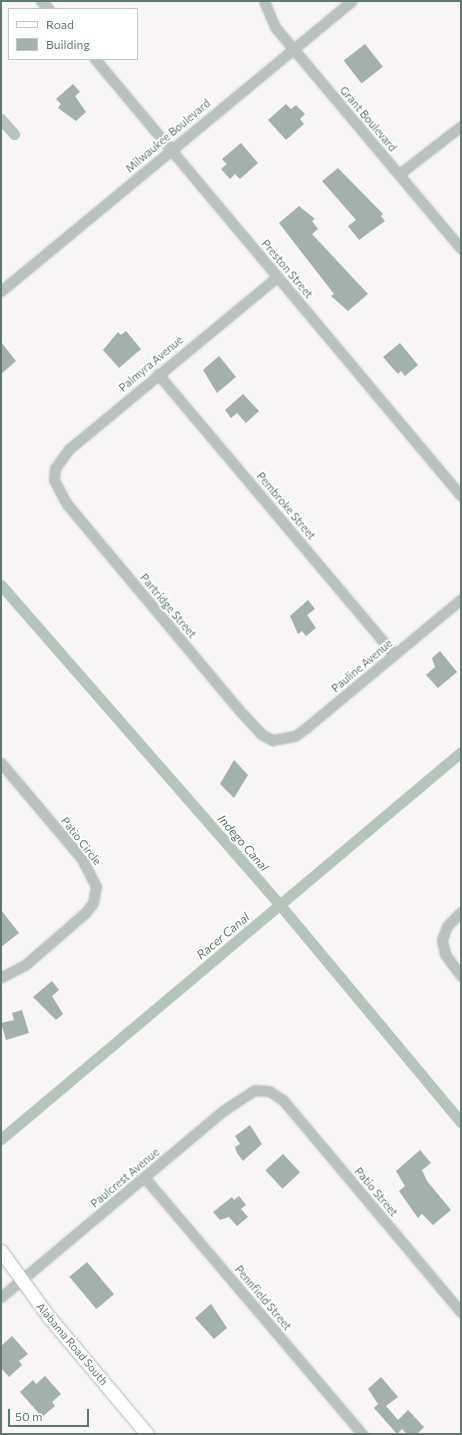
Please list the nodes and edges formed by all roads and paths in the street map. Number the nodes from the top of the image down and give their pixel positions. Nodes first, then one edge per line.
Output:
1 (264, 1) edge
2 (351, 1) edge
3 (293, 47) junction
4 (96, 60) edge
5 (461, 126) edge
6 (170, 148) junction
7 (399, 174) junction
8 (461, 249) edge
9 (277, 277) junction
10 (2, 289) edge
11 (158, 374) junction
12 (54, 480) joint
13 (461, 496) edge
14 (461, 599) edge
15 (394, 654) junction
16 (272, 740) joint
17 (1, 763) edge
18 (461, 912) edge
19 (461, 976) edge
20 (1, 977) edge
21 (270, 1091) joint
22 (145, 1178) junction
23 (1, 1251) edge
24 (21, 1280) junction
25 (1, 1297) edge
26 (461, 1312) edge
27 (147, 1434) edge
28 (362, 1434) edge

1 - 3 street, Grant Boulevard
2 - 3 street, Milwaukee Boulevard
3 - 6 street, Milwaukee Boulevard
3 - 7 street, Grant Boulevard
4 - 6 street, Preston Street
5 - 7 street
6 - 9 street, Preston Street
6 - 10 street, Milwaukee Boulevard
7 - 8 street, Grant Boulevard
9 - 11 street, Palmyra Avenue
9 - 13 street, Preston Street
11 - 12 street, Palmyra Avenue
11 - 15 street, Pembroke Street
12 - 16 street, Partridge Street
14 - 15 street, Pauline Avenue
15 - 16 street, Pauline Avenue
17 - 20 street, Patio Circle
18 - 19 street
21 - 22 street, Paulcrest Avenue
21 - 26 street, Patio Street
22 - 24 street, Paulcrest Avenue
22 - 28 street, Pennfield Street
23 - 24 street, Alabama Road South
24 - 25 street, Paulcrest Avenue
24 - 27 street, Alabama Road South

